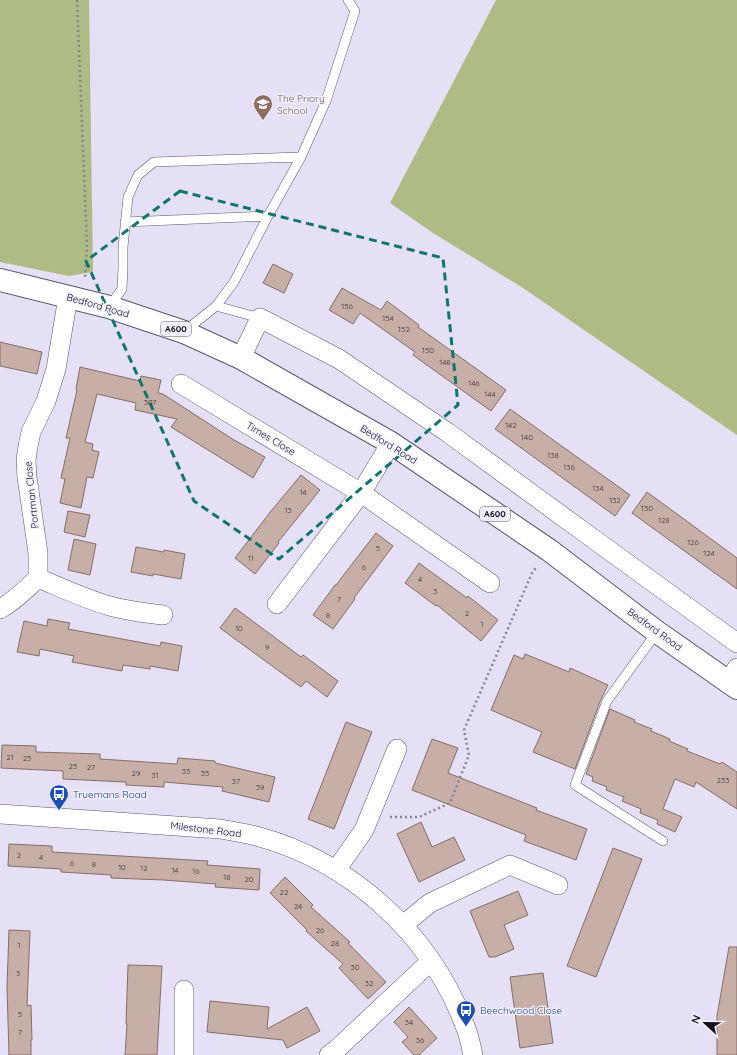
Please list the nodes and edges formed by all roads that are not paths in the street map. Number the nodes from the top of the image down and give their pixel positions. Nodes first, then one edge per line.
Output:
1 (348, 0) edge
2 (301, 157) junction
3 (268, 216) junction
4 (126, 222) junction
5 (0, 280) edge
6 (76, 299) junction
7 (216, 306) junction
8 (109, 307) junction
9 (260, 318) junction
10 (184, 332) junction
11 (241, 358) junction
12 (182, 384) dead end
13 (391, 443) junction
14 (361, 493) junction
15 (38, 578) junction
16 (490, 583) dead end
17 (277, 604) dead end
18 (0, 609) edge
19 (163, 615) dead end
20 (657, 632) junction
21 (737, 643) edge
22 (734, 679) edge
23 (397, 749) dead end
24 (0, 814) edge
25 (663, 841) dead end
26 (336, 870) junction
27 (558, 885) dead end
28 (403, 925) junction
29 (431, 961) junction
30 (184, 990) dead end
31 (184, 1055) edge
32 (329, 1055) edge
33 (474, 1055) edge

1 - 2 lane
2 - 3 lane
2 - 4 lane
3 - 4 lane
3 - 7 lane
4 - 8 lane
5 - 6 main road, Bedford Road / A600
6 - 8 main road, Bedford Road / A600
6 - 15 street, Portman Close
7 - 9 lane
7 - 10 lane
8 - 10 main road, Bedford Road / A600
9 - 11 street
9 - 21 street
10 - 11 main road, Bedford Road / A600
11 - 13 main road, Bedford Road / A600
12 - 14 street, Times Close
13 - 14 street
13 - 20 main road, Bedford Road / A600
14 - 16 street, Times Close
14 - 17 street
15 - 18 street
15 - 19 street
20 - 22 main road, Bedford Road / A600
20 - 25 lane
23 - 26 street
24 - 26 street, Milestone Road
26 - 28 street, Milestone Road
27 - 28 street
28 - 29 street, Milestone Road
29 - 32 street
29 - 33 street, Milestone Road
30 - 31 street

